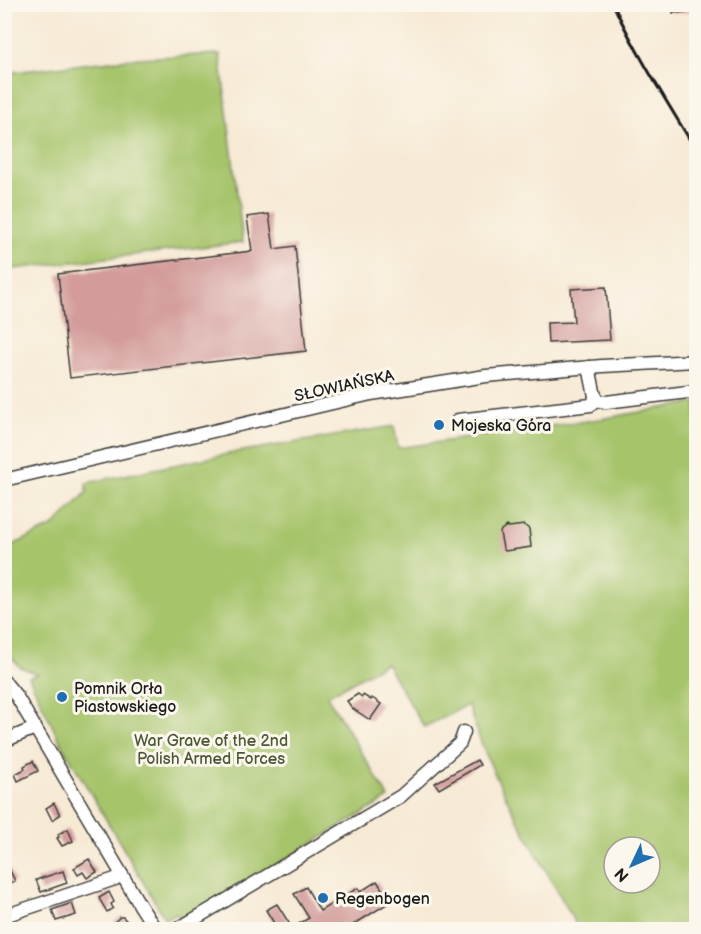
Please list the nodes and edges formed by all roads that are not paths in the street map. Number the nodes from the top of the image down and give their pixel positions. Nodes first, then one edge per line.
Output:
1 (696, 361) edge
2 (590, 368) junction
3 (696, 391) edge
4 (595, 396) junction
5 (458, 420) dead end
6 (4, 480) edge
7 (4, 681) edge
8 (35, 728) junction
9 (464, 732) dead end
10 (4, 741) edge
11 (122, 874) junction
12 (4, 916) edge
13 (156, 930) edge
14 (176, 930) edge

1 - 2 street, SŁOWIAŃSKA
2 - 4 street
2 - 6 street, SŁOWIAŃSKA
3 - 4 street
4 - 5 street
7 - 8 street
8 - 10 street
8 - 11 street
9 - 14 street
11 - 12 street
11 - 13 street

